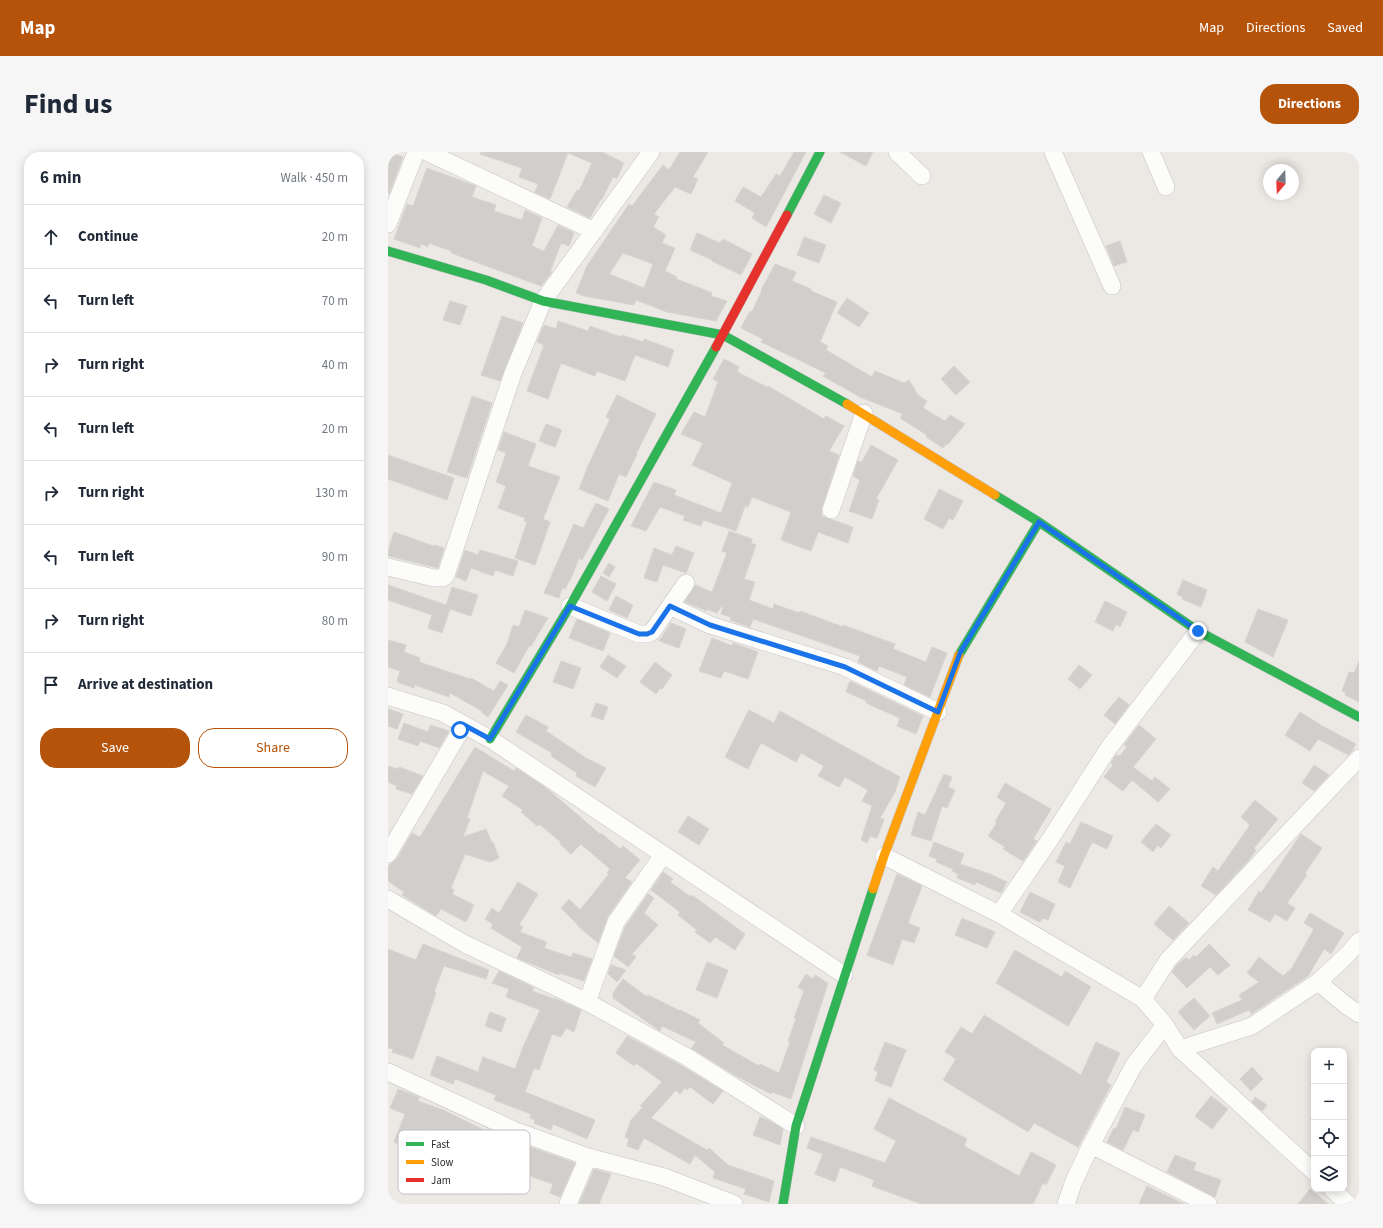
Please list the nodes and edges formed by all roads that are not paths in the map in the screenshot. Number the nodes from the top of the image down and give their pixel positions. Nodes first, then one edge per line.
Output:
1 (416, 152) edge
2 (427, 152) edge
3 (651, 152) edge
4 (820, 152) edge
5 (897, 152) edge
6 (1053, 152) edge
7 (1150, 152) edge
8 (922, 176) dead end
9 (1166, 187) dead end
10 (388, 224) edge
11 (594, 231) junction
12 (388, 252) edge
13 (1112, 286) dead end
14 (543, 301) junction
15 (723, 335) junction
16 (864, 413) junction
17 (831, 510) dead end
18 (1039, 522) junction
19 (388, 567) edge
20 (686, 583) dead end
21 (570, 606) junction
22 (670, 606) junction
23 (1198, 631) junction
24 (388, 696) edge
25 (938, 712) junction
26 (1359, 717) edge
27 (464, 725) junction
28 (490, 739) junction
29 (1359, 758) edge
30 (388, 854) edge
31 (663, 856) junction
32 (884, 856) junction
33 (388, 899) edge
34 (999, 914) junction
35 (1359, 941) edge
36 (844, 975) junction
37 (1318, 982) junction
38 (1143, 999) junction
39 (587, 1002) junction
40 (1359, 1014) edge
41 (1165, 1025) junction
42 (1180, 1050) junction
43 (388, 1072) edge
44 (796, 1126) junction
45 (514, 1130) edge
46 (530, 1136) edge
47 (1091, 1145) junction
48 (588, 1157) junction
49 (1311, 1169) edge
50 (1332, 1195) edge
51 (568, 1204) edge
52 (734, 1204) edge
53 (783, 1204) edge
54 (1066, 1204) edge
55 (1208, 1204) edge
56 (1348, 1204) edge

1 - 10 street
2 - 11 street
3 - 11 street
4 - 15 street
5 - 8 street
6 - 13 street
7 - 9 street
11 - 14 street
12 - 14 street
14 - 15 street
14 - 19 street
15 - 16 street
15 - 21 street
16 - 17 street
16 - 18 street
18 - 23 street
18 - 25 street
20 - 22 street
21 - 22 street
21 - 28 street
22 - 25 street
23 - 26 street
23 - 34 street
24 - 27 street
25 - 32 street
27 - 28 street
27 - 30 street
28 - 31 street
29 - 38 street
31 - 36 street
31 - 39 street
32 - 34 street
32 - 36 street
33 - 39 street
34 - 38 street
35 - 37 street
36 - 44 street
37 - 40 street
37 - 42 street
38 - 41 street
39 - 44 street
41 - 42 street
41 - 47 street
42 - 49 street
43 - 45 street
44 - 53 street
46 - 48 street
47 - 54 street
47 - 55 street
48 - 51 street
48 - 52 street
50 - 56 street

